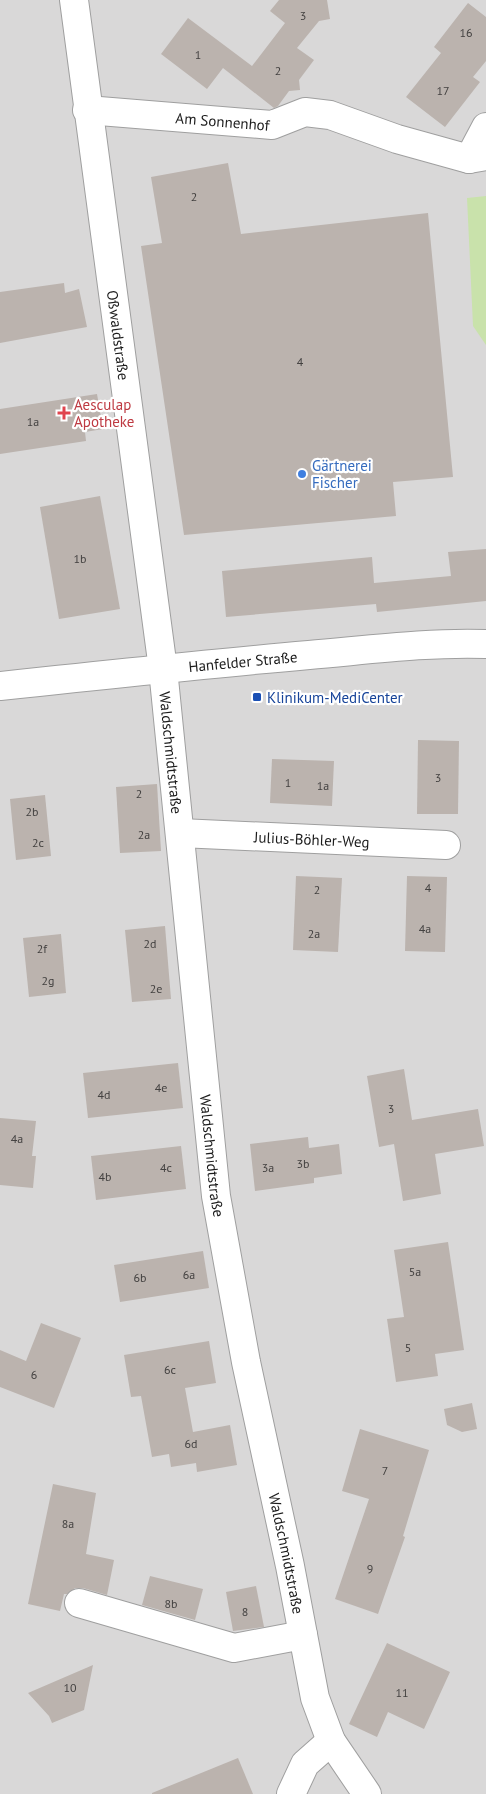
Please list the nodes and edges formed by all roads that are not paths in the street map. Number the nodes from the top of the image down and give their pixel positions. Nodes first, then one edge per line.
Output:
1 (74, 0) edge
2 (87, 110) junction
3 (486, 127) edge
4 (478, 158) edge
5 (486, 644) edge
6 (163, 669) junction
7 (0, 686) edge
8 (180, 833) junction
9 (446, 845) dead end
10 (79, 1603) dead end
11 (303, 1635) junction
12 (331, 1741) junction
13 (291, 1794) edge
14 (367, 1794) edge

1 - 2 street, Oßwaldstraße
2 - 4 street, Am Sonnenhof
2 - 6 street, Oßwaldstraße
3 - 4 street, Am Sonnenhof
5 - 6 street, Hanfelder Straße
6 - 7 street, Hanfelder Straße
6 - 8 street, Waldschmidtstraße
8 - 9 street, Julius-Böhler-Weg
8 - 11 street, Waldschmidtstraße
10 - 11 street, Waldschmidtstraße
11 - 12 street, Waldschmidtstraße
12 - 13 street
12 - 14 street, Waldschmidtstraße

